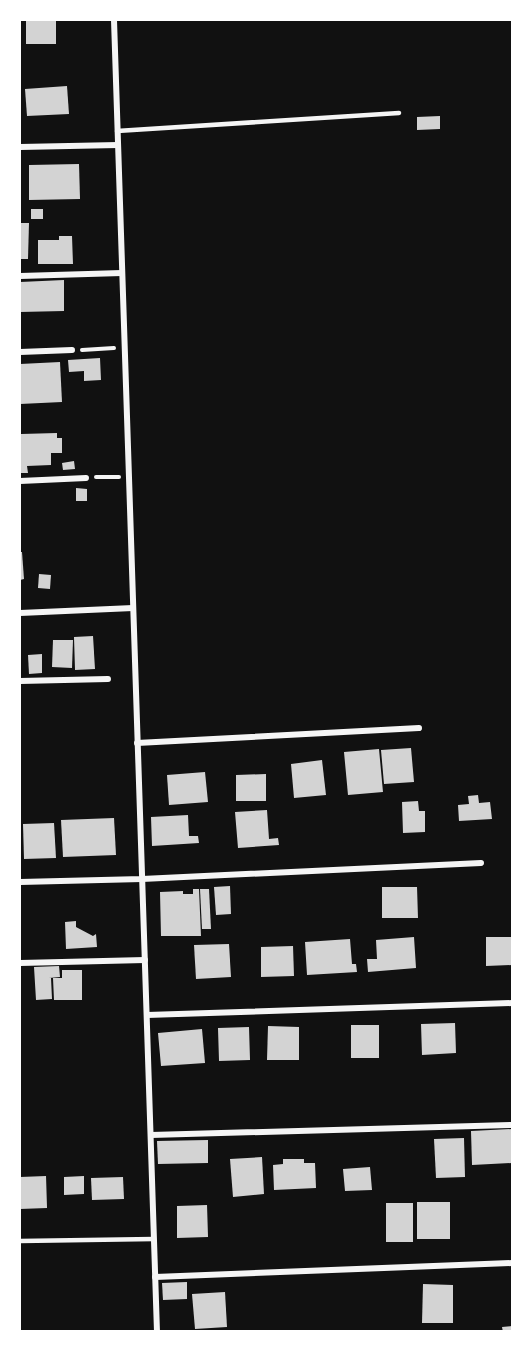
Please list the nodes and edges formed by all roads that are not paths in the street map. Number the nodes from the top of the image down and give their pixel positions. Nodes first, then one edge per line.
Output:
1 (114, 20) edge
2 (399, 112) dead end
3 (117, 131) junction
4 (117, 145) junction
5 (20, 147) edge
6 (122, 273) junction
7 (20, 276) edge
8 (72, 350) road end
9 (20, 352) edge
10 (86, 478) road end
11 (20, 481) edge
12 (133, 608) junction
13 (20, 613) edge
14 (108, 680) dead end
15 (20, 681) edge
16 (419, 728) dead end
17 (138, 743) junction
18 (481, 863) dead end
19 (142, 879) junction
20 (20, 882) edge
21 (145, 960) junction
22 (20, 963) edge
23 (513, 1003) edge
24 (147, 1015) junction
25 (513, 1125) edge
26 (151, 1135) junction
27 (154, 1239) junction
28 (20, 1241) edge
29 (513, 1263) edge
30 (155, 1277) junction
31 (157, 1332) edge

1 - 3 street
2 - 3 lane
3 - 4 street
4 - 5 street
4 - 6 street
6 - 7 street
6 - 12 street
8 - 9 street
10 - 11 street
12 - 13 street
12 - 17 street
14 - 15 street
16 - 17 street
17 - 19 street
18 - 19 street
19 - 20 street
19 - 21 street
21 - 22 street
21 - 24 street
23 - 24 street
24 - 26 street
25 - 26 street
26 - 27 street
27 - 28 lane
27 - 30 street
29 - 30 street
30 - 31 street

